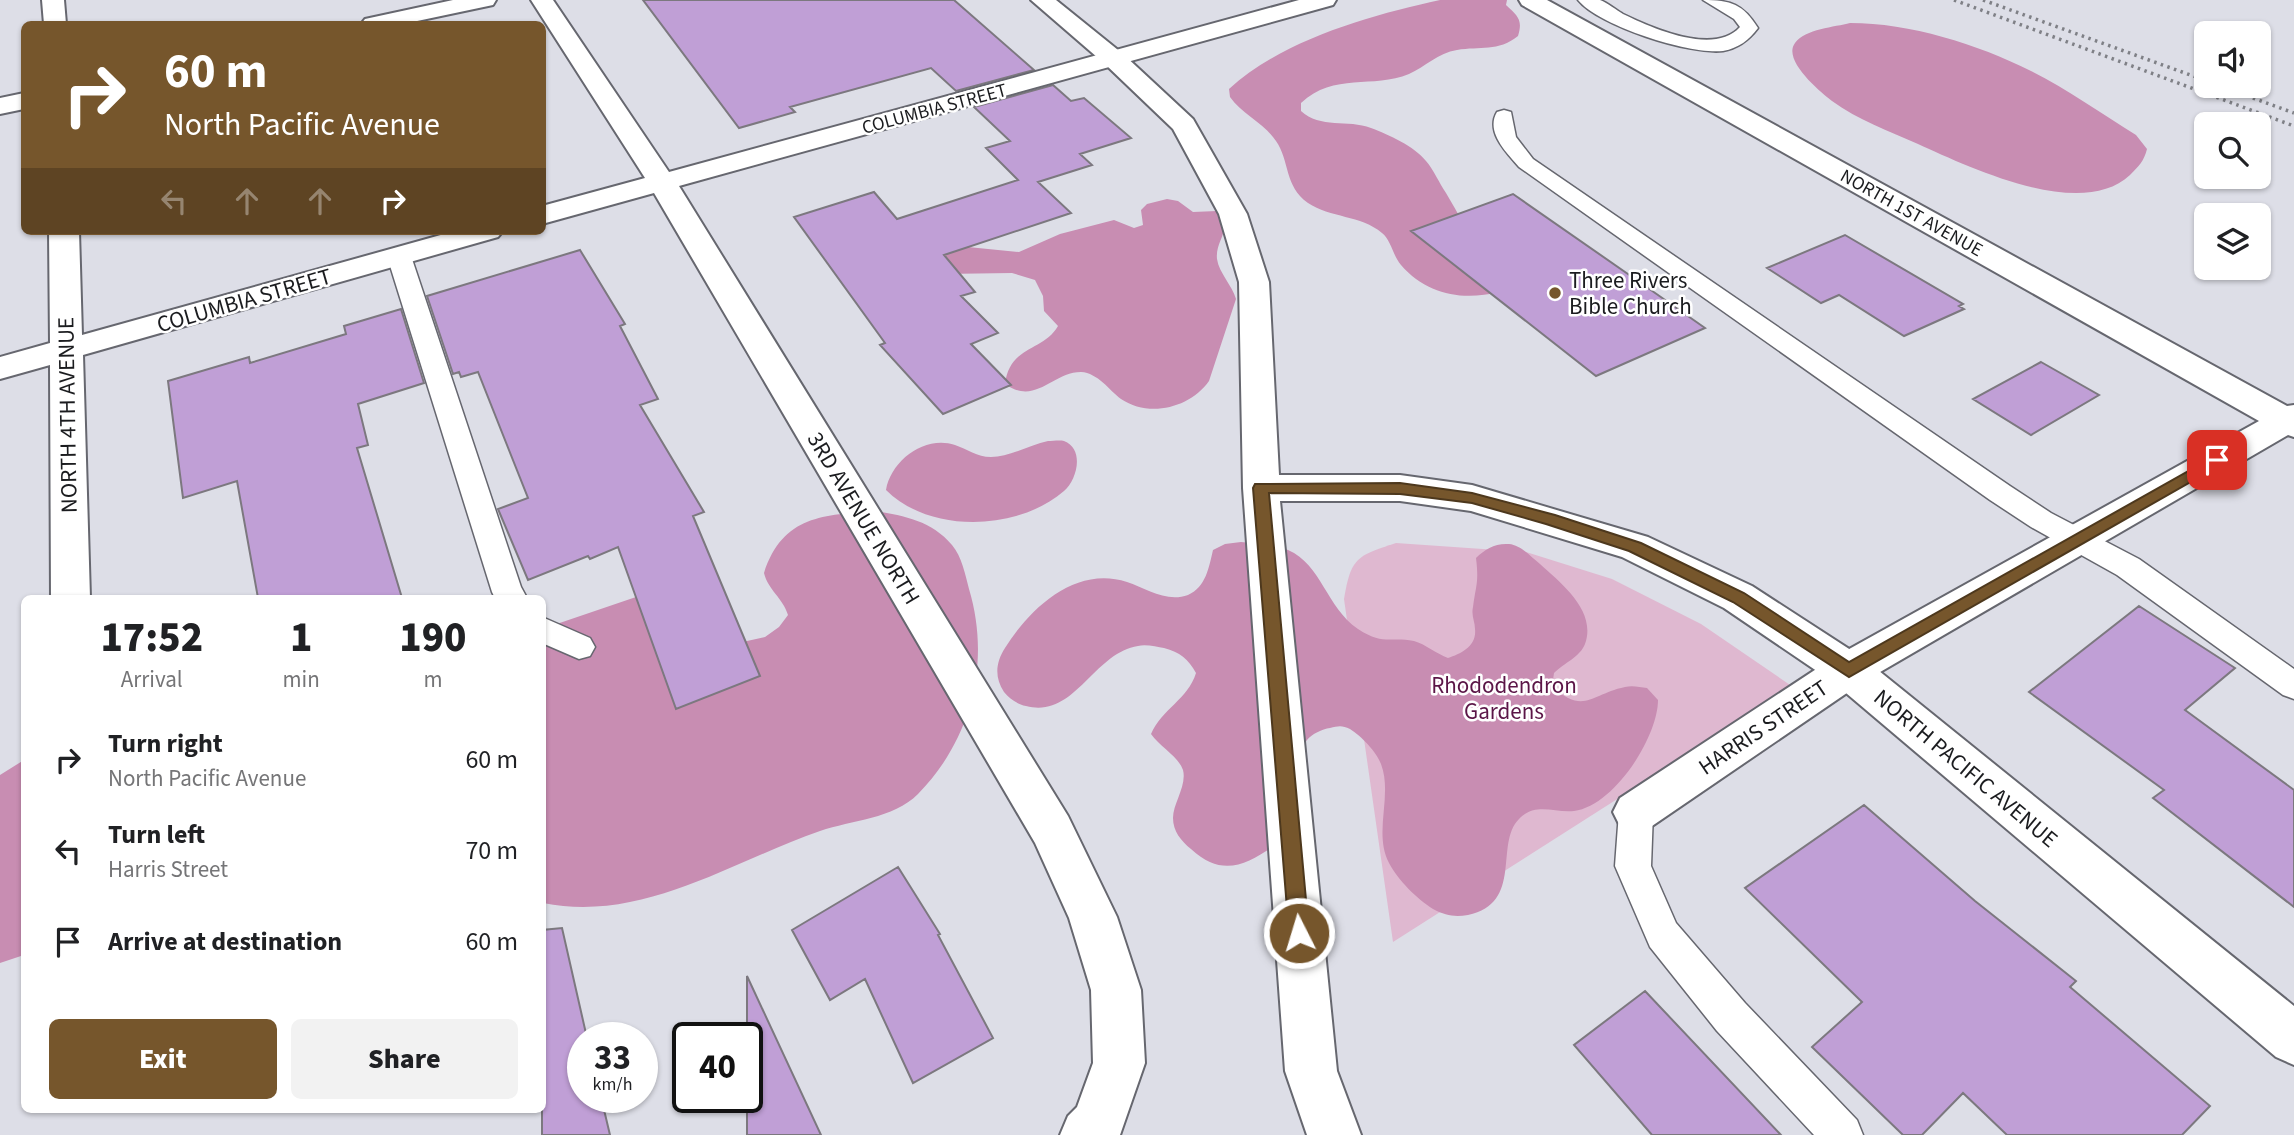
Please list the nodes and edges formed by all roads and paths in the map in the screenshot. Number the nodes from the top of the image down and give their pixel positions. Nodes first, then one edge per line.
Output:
1 (53, 0) edge
2 (485, 0) edge
3 (542, 0) edge
4 (1042, 0) edge
5 (1325, 0) edge
6 (1530, 0) edge
7 (1587, 0) edge
8 (1712, 0) edge
9 (55, 21) edge
10 (387, 21) edge
11 (1114, 59) junction
12 (21, 102) edge
13 (0, 106) edge
14 (1504, 116) dead end
15 (662, 182) junction
16 (546, 214) edge
17 (64, 235) edge
18 (474, 235) edge
19 (399, 256) junction
20 (66, 351) junction
21 (0, 368) edge
22 (2292, 420) edge
23 (1261, 488) junction
24 (2077, 539) junction
25 (71, 595) edge
26 (510, 595) edge
27 (546, 631) edge
28 (579, 647) dead end
29 (1849, 670) junction
30 (2294, 686) edge
31 (1636, 813) joint
32 (2294, 1039) edge
33 (1087, 1135) edge
34 (1334, 1135) edge
35 (1842, 1135) edge

1 - 9 street
2 - 10 street
3 - 15 street, 3RD AVENUE NORTH
4 - 11 street
5 - 11 street, COLUMBIA STREET
6 - 22 street, NORTH 1ST AVENUE
7 - 8 lane
11 - 15 street, COLUMBIA STREET
11 - 23 street
12 - 13 street
14 - 24 lane
15 - 16 street, COLUMBIA STREET
15 - 33 street, 3RD AVENUE NORTH
17 - 20 street, NORTH 4TH AVENUE
18 - 19 street, COLUMBIA STREET
19 - 20 street, COLUMBIA STREET
19 - 26 lane
20 - 21 street, COLUMBIA STREET
20 - 25 street, NORTH 4TH AVENUE
22 - 24 street, HARRIS STREET
23 - 29 street, NORTH PACIFIC AVENUE
23 - 34 street
24 - 29 street, HARRIS STREET
24 - 30 lane
27 - 28 lane
29 - 31 street, HARRIS STREET
29 - 32 street, NORTH PACIFIC AVENUE
31 - 35 lane

